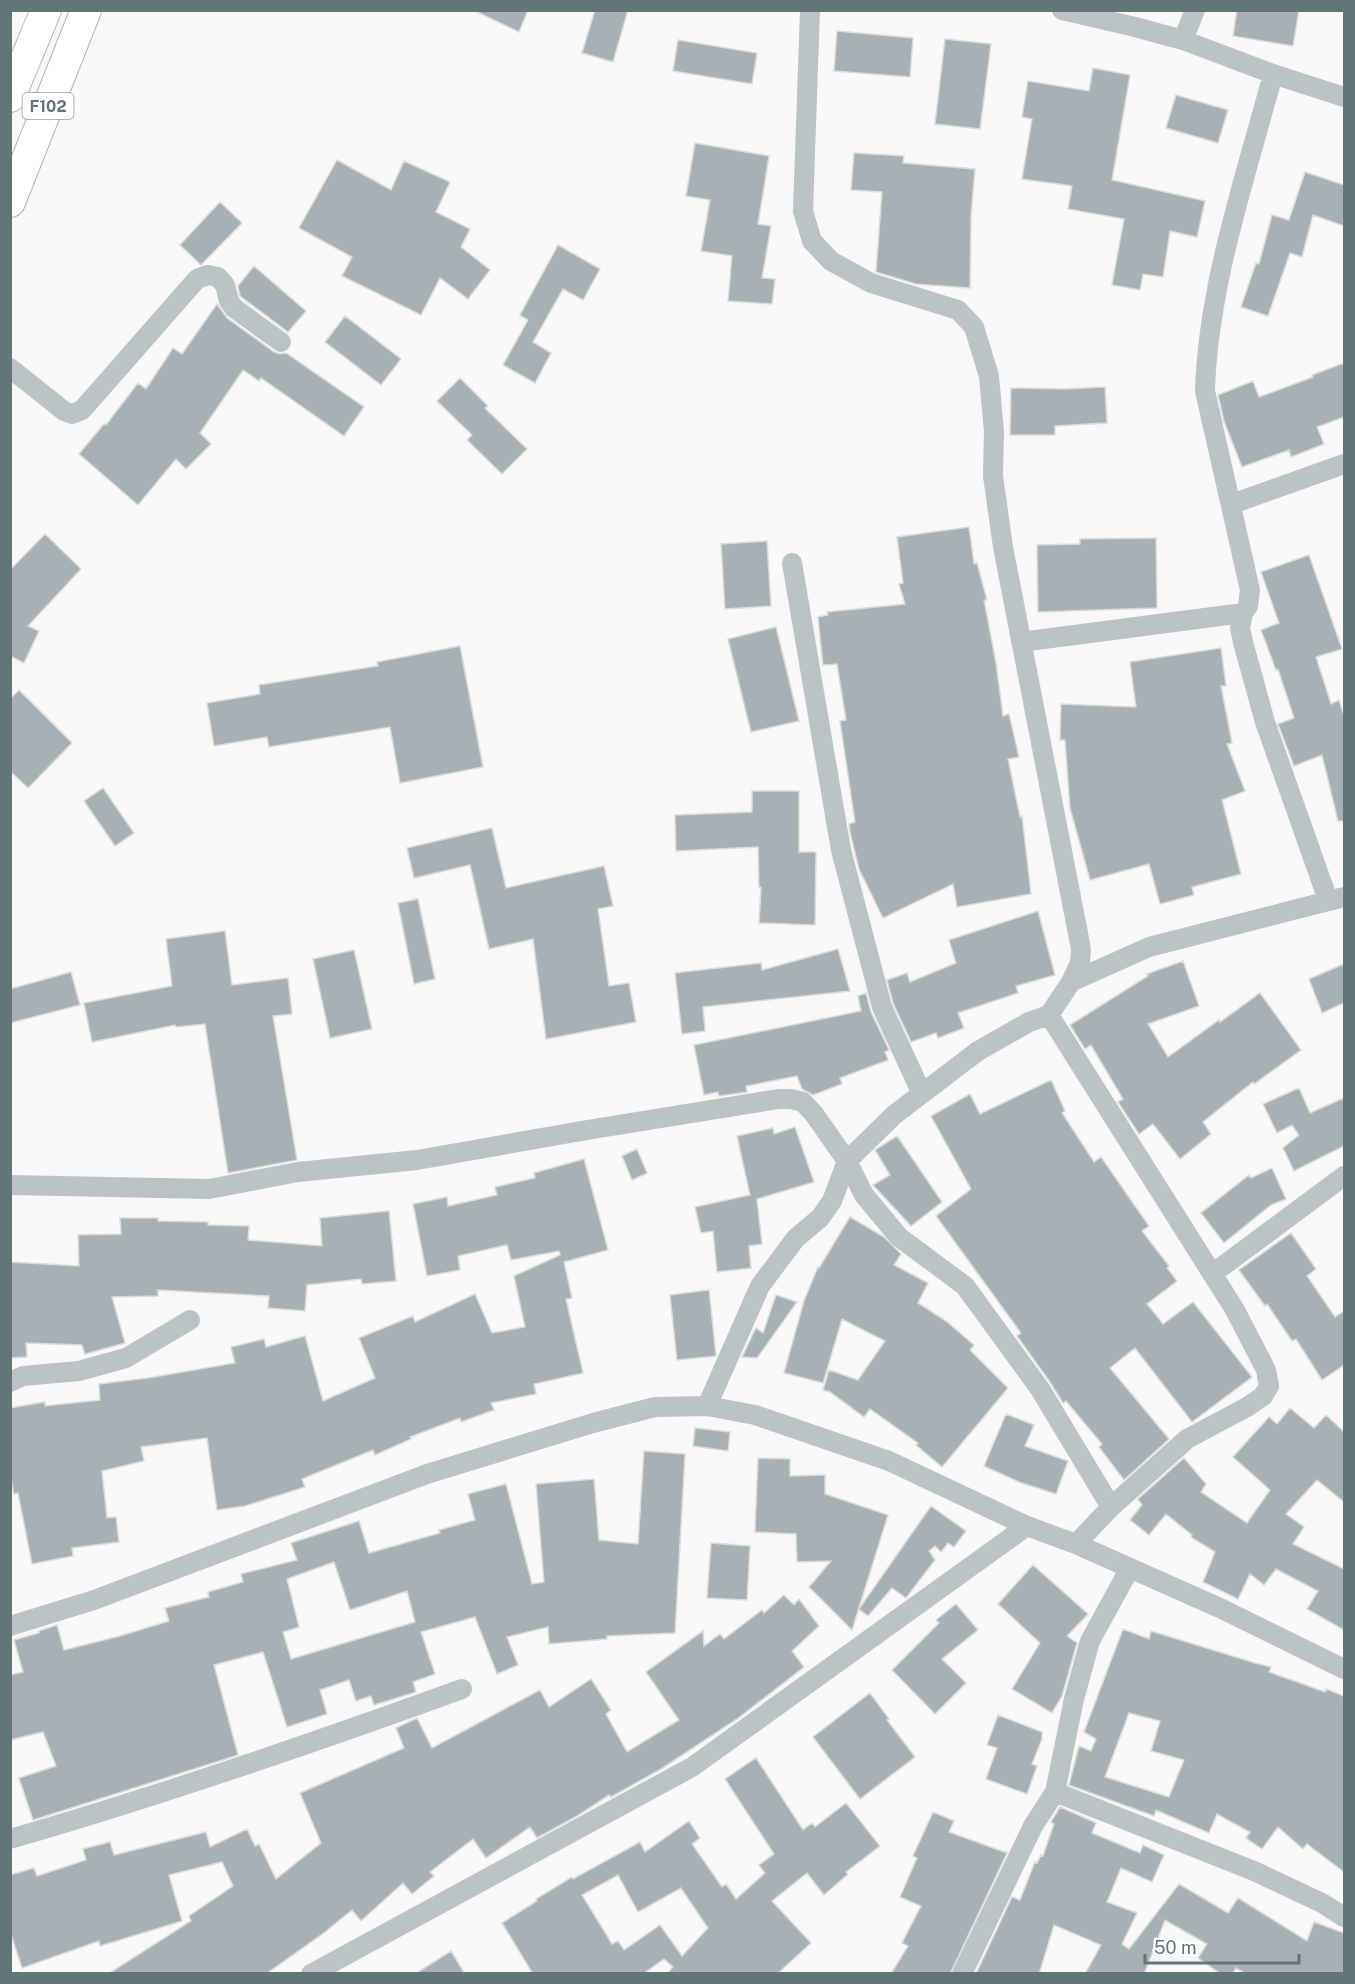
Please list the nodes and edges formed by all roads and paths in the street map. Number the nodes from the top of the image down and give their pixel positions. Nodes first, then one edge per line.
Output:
1 (46, 10) edge
2 (86, 10) edge
3 (810, 10) edge
4 (1062, 10) edge
5 (1195, 10) edge
6 (1183, 40) junction
7 (1273, 74) junction
8 (10, 97) edge
9 (1344, 97) edge
10 (10, 202) edge
11 (281, 342) dead end
12 (10, 368) edge
13 (1344, 464) edge
14 (1232, 504) junction
15 (792, 563) dead end
16 (1243, 613) junction
17 (1021, 642) junction
18 (1336, 898) edge
19 (1071, 982) junction
20 (1049, 1015) junction
21 (922, 1094) junction
22 (847, 1161) junction
23 (1344, 1176) edge
24 (10, 1185) edge
25 (1212, 1274) junction
26 (190, 1320) dead end
27 (10, 1382) edge
28 (707, 1406) junction
29 (1111, 1507) junction
30 (1027, 1526) junction
31 (1076, 1544) junction
32 (1130, 1568) junction
33 (10, 1626) edge
34 (1344, 1669) edge
35 (462, 1689) dead end
36 (1055, 1792) junction
37 (10, 1839) edge
38 (1344, 1917) edge
39 (311, 1974) edge
40 (962, 1974) edge

1 - 8 main road, F102
2 - 10 main road, F102
3 - 17 street
4 - 6 street
5 - 6 street
6 - 7 street
7 - 9 street
7 - 14 street
11 - 12 street
13 - 14 street
14 - 16 street
15 - 21 street
16 - 17 street
16 - 18 street
17 - 19 street
18 - 19 street
19 - 20 street
20 - 21 street
20 - 25 street
21 - 22 street
22 - 24 street
22 - 28 street
22 - 29 street
23 - 25 street
25 - 29 street
26 - 27 street
28 - 30 street
28 - 33 street
29 - 31 street
30 - 31 street
30 - 39 street
31 - 32 street
32 - 34 street
32 - 36 street
35 - 37 street
36 - 38 street
36 - 40 street

